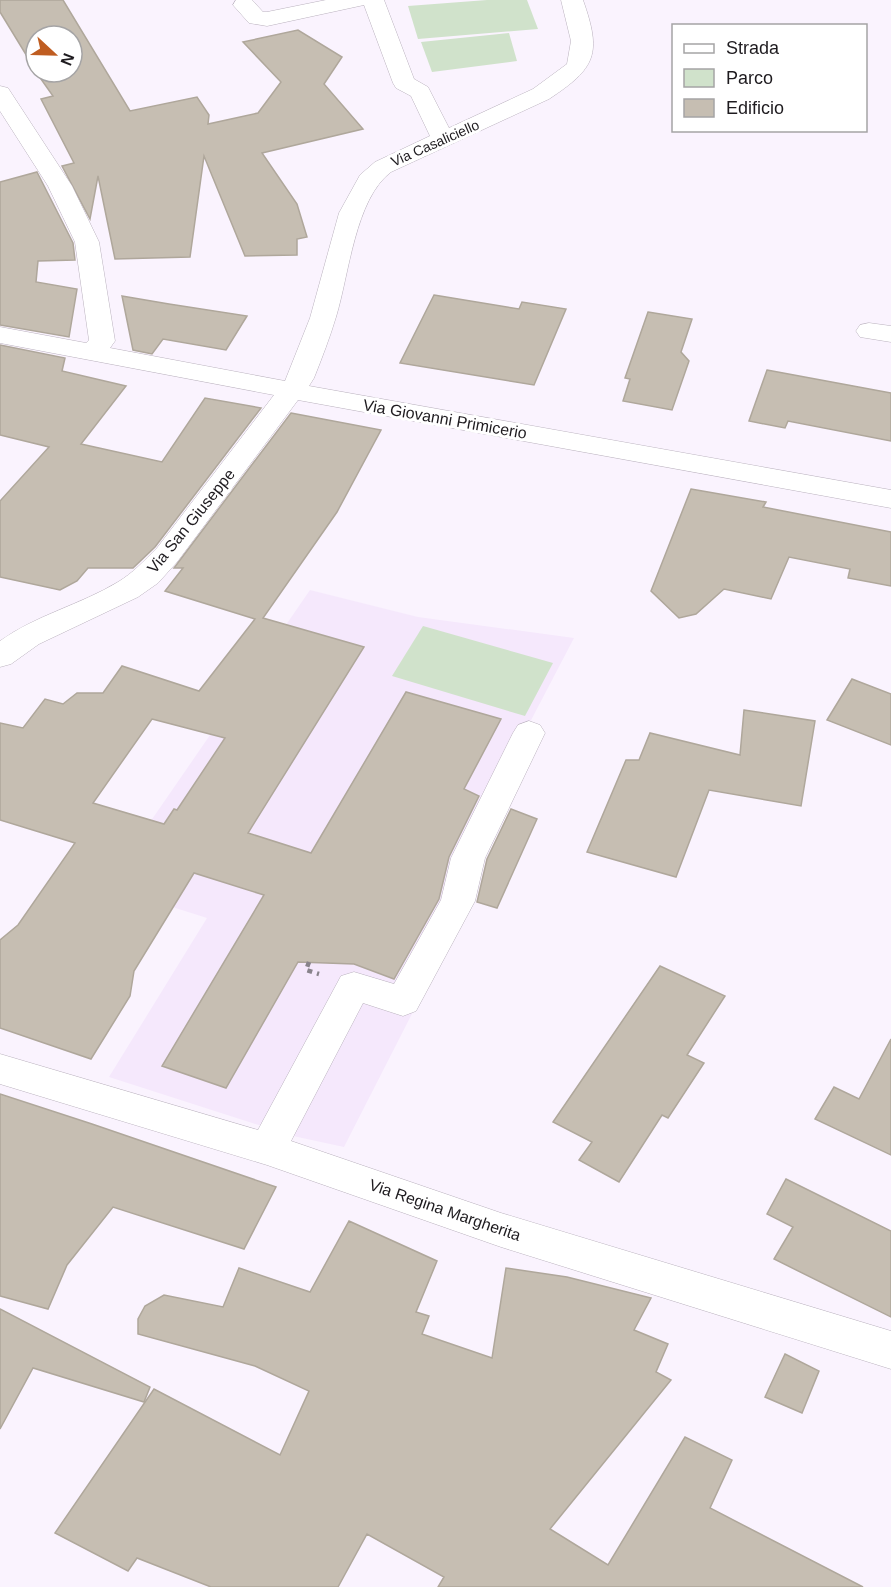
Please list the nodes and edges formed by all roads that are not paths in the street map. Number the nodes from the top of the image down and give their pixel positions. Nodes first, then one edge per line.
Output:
1 (357, 0) edge
2 (374, 0) edge
3 (393, 0) edge
4 (572, 0) edge
5 (244, 5) dead end
6 (396, 37) junction
7 (0, 93) edge
8 (443, 139) junction
9 (0, 334) edge
10 (92, 353) junction
11 (292, 390) junction
12 (891, 499) edge
13 (0, 656) edge
14 (529, 733) dead end
15 (0, 1068) edge
16 (267, 1149) junction
17 (891, 1350) edge

1 - 5 street
2 - 6 street
3 - 6 street
4 - 8 street, Via Casaliciello
6 - 8 street
7 - 10 street
8 - 11 street, Via Casaliciello
9 - 10 street, Via Giovanni Primicerio
10 - 11 street, Via Giovanni Primicerio
11 - 12 street, Via Giovanni Primicerio
11 - 13 street, Via San Giuseppe
14 - 16 street
15 - 16 street, Via Regina Margherita
16 - 17 street, Via Regina Margherita

